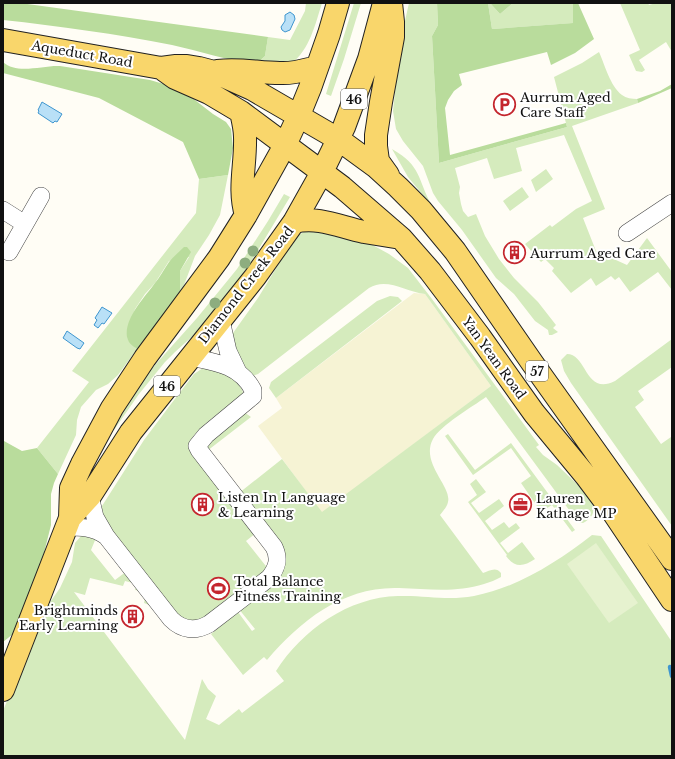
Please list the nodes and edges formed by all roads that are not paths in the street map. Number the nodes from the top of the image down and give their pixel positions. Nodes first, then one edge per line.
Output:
1 (338, 3) edge
2 (384, 3) edge
3 (391, 3) edge
4 (3, 40) edge
5 (318, 67) junction
6 (161, 68) junction
7 (214, 72) junction
8 (241, 112) junction
9 (299, 115) junction
10 (338, 139) junction
11 (285, 145) junction
12 (322, 172) junction
13 (398, 187) junction
14 (41, 196) dead end
15 (672, 203) edge
16 (3, 210) edge
17 (246, 215) junction
18 (294, 222) junction
19 (25, 224) junction
20 (627, 233) dead end
21 (401, 238) junction
22 (8, 252) dead end
23 (221, 320) junction
24 (190, 357) junction
25 (238, 372) junction
26 (96, 438) junction
27 (119, 449) junction
28 (90, 496) junction
29 (68, 523) junction
30 (106, 536) junction
31 (672, 559) edge
32 (672, 600) edge
33 (3, 690) edge

1 - 5 main road, Diamond Creek Road / 46
2 - 10 main road, Diamond Creek Road / 46
3 - 13 main road
4 - 6 main road, Aqueduct Road
5 - 7 main road
5 - 9 main road, Diamond Creek Road / 46
6 - 7 main road, Aqueduct Road
6 - 8 main road, Aqueduct Road
7 - 9 main road, Aqueduct Road
8 - 11 main road, Aqueduct Road
8 - 17 main road
9 - 10 main road, 57
9 - 11 main road, Diamond Creek Road / 46
10 - 12 main road, Diamond Creek Road / 46
10 - 13 main road, 57
11 - 12 main road, Yan Yean Road / 57
11 - 17 main road, Diamond Creek Road / 46
12 - 18 main road, Diamond Creek Road / 46
12 - 21 main road, Yan Yean Road / 57
13 - 31 main road, 57
14 - 19 street
15 - 20 street
16 - 19 street
17 - 26 main road, Diamond Creek Road / 46
18 - 21 main road
18 - 23 main road, Diamond Creek Road / 46
19 - 22 street
21 - 32 main road, Yan Yean Road / 57
23 - 24 main road, Diamond Creek Road / 46
23 - 25 street
24 - 25 street
24 - 27 main road, Diamond Creek Road / 46
25 - 30 street
26 - 27 main road
26 - 29 main road, Diamond Creek Road / 46
27 - 28 main road, Diamond Creek Road / 46
28 - 29 main road, Diamond Creek Road / 46
28 - 30 street
29 - 30 street
29 - 33 main road, Diamond Creek Road / 46

